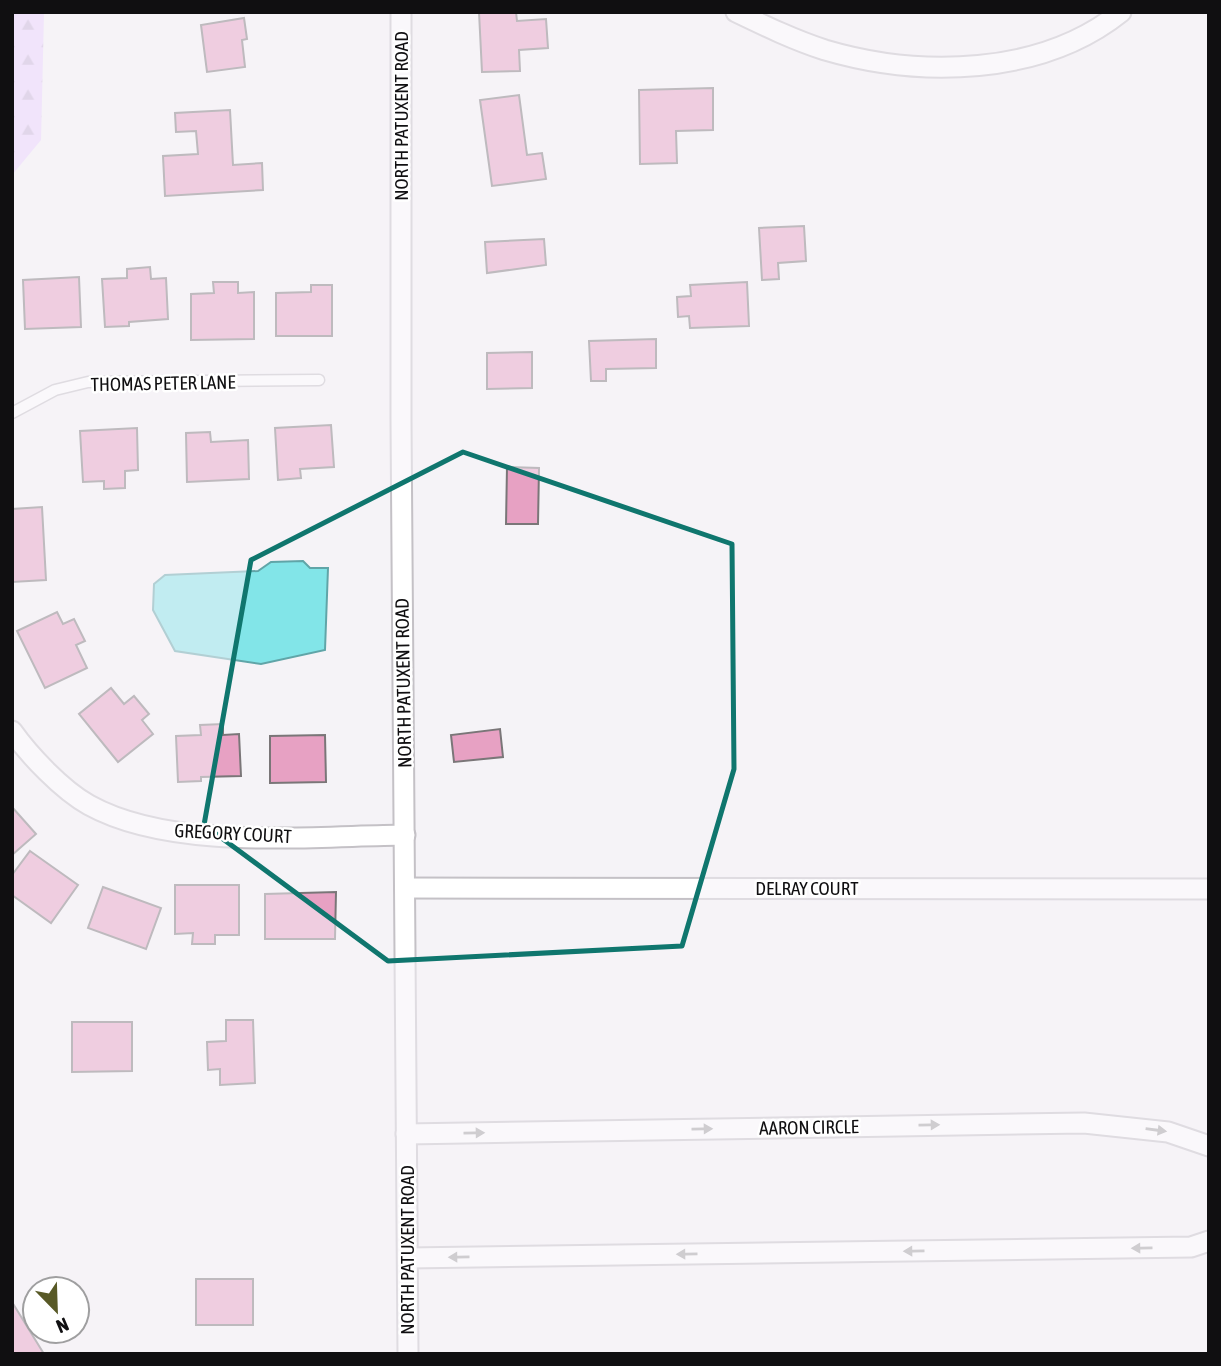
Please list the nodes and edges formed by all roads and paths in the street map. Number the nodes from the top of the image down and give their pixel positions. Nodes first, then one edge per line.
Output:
1 (401, 12) edge
2 (736, 12) edge
3 (1121, 12) edge
4 (319, 380) dead end
5 (12, 412) edge
6 (12, 731) edge
7 (405, 835) junction
8 (405, 888) junction
9 (1209, 889) edge
10 (406, 1134) junction
11 (1209, 1146) edge
12 (1209, 1241) edge
13 (408, 1258) junction
14 (408, 1354) edge

1 - 7 street, NORTH PATUXENT ROAD
2 - 3 street
4 - 5 lane, THOMAS PETER LANE
6 - 7 street, GREGORY COURT
7 - 8 street, NORTH PATUXENT ROAD
8 - 9 street, DELRAY COURT
8 - 10 street, NORTH PATUXENT ROAD
10 -> 11 street, AARON CIRCLE
10 - 13 street, NORTH PATUXENT ROAD
12 -> 13 street
13 - 14 street, NORTH PATUXENT ROAD

